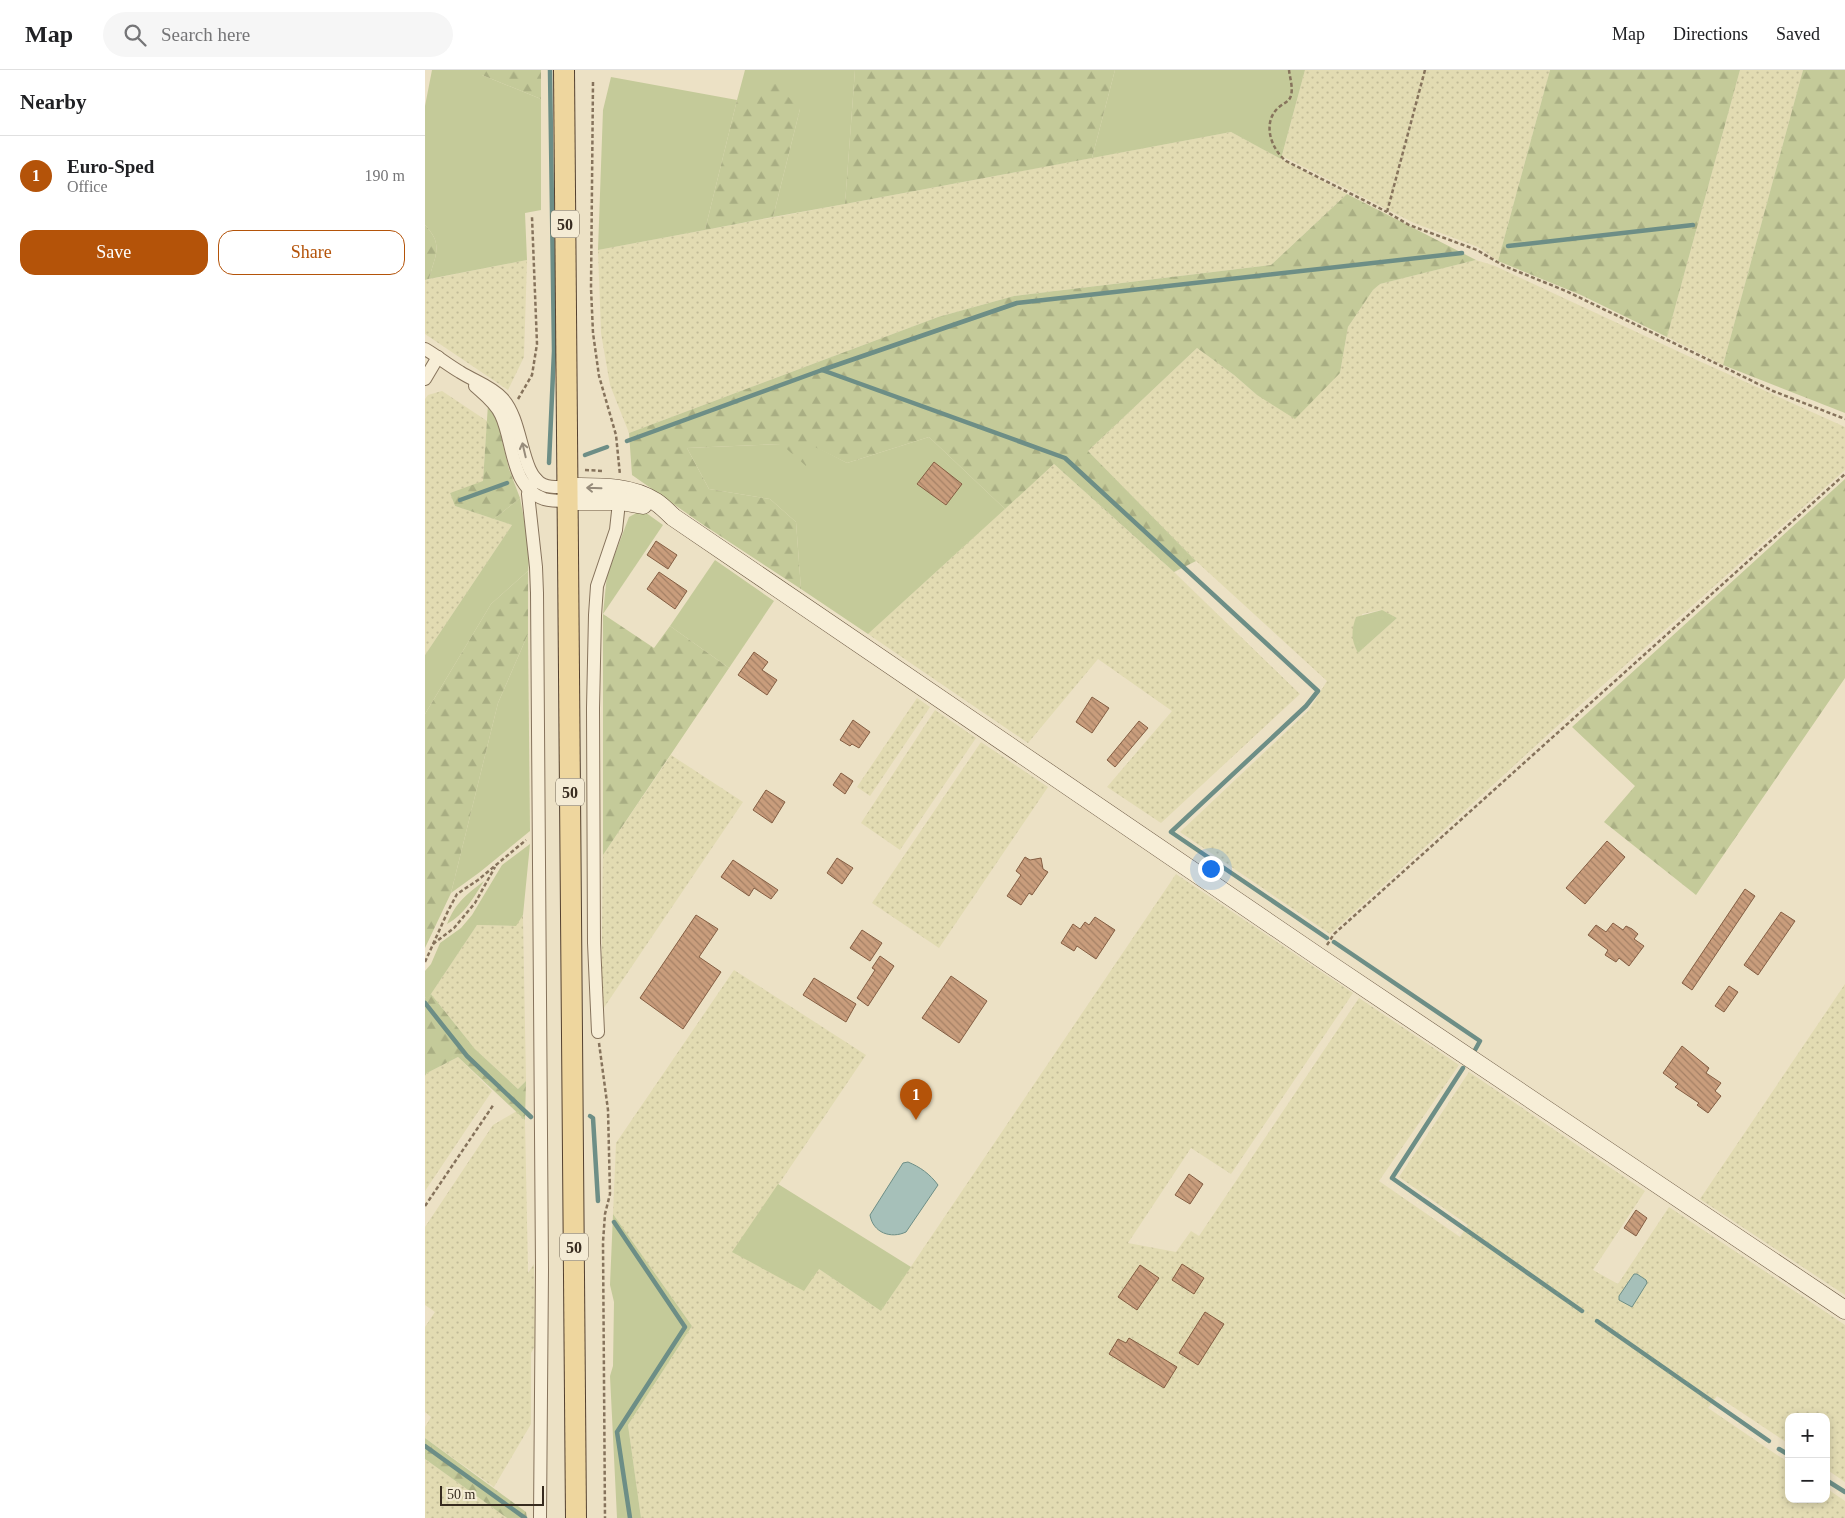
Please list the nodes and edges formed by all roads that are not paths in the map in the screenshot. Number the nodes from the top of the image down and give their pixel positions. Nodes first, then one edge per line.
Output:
1 (564, 70) edge
2 (425, 349) edge
3 (438, 357) junction
4 (460, 372) junction
5 (425, 379) edge
6 (532, 484) junction
7 (567, 494) junction
8 (620, 495) junction
9 (598, 1032) road end
10 (1845, 1310) edge
11 (540, 1518) edge
12 (576, 1518) edge

1 - 7 main road, 50
2 - 3 street
3 - 4 street
3 - 5 street
4 - 6 street
6 -> 4 street
6 - 7 street
6 - 11 street
7 - 8 street
7 - 12 main road, 50
8 - 9 street
8 - 10 street

